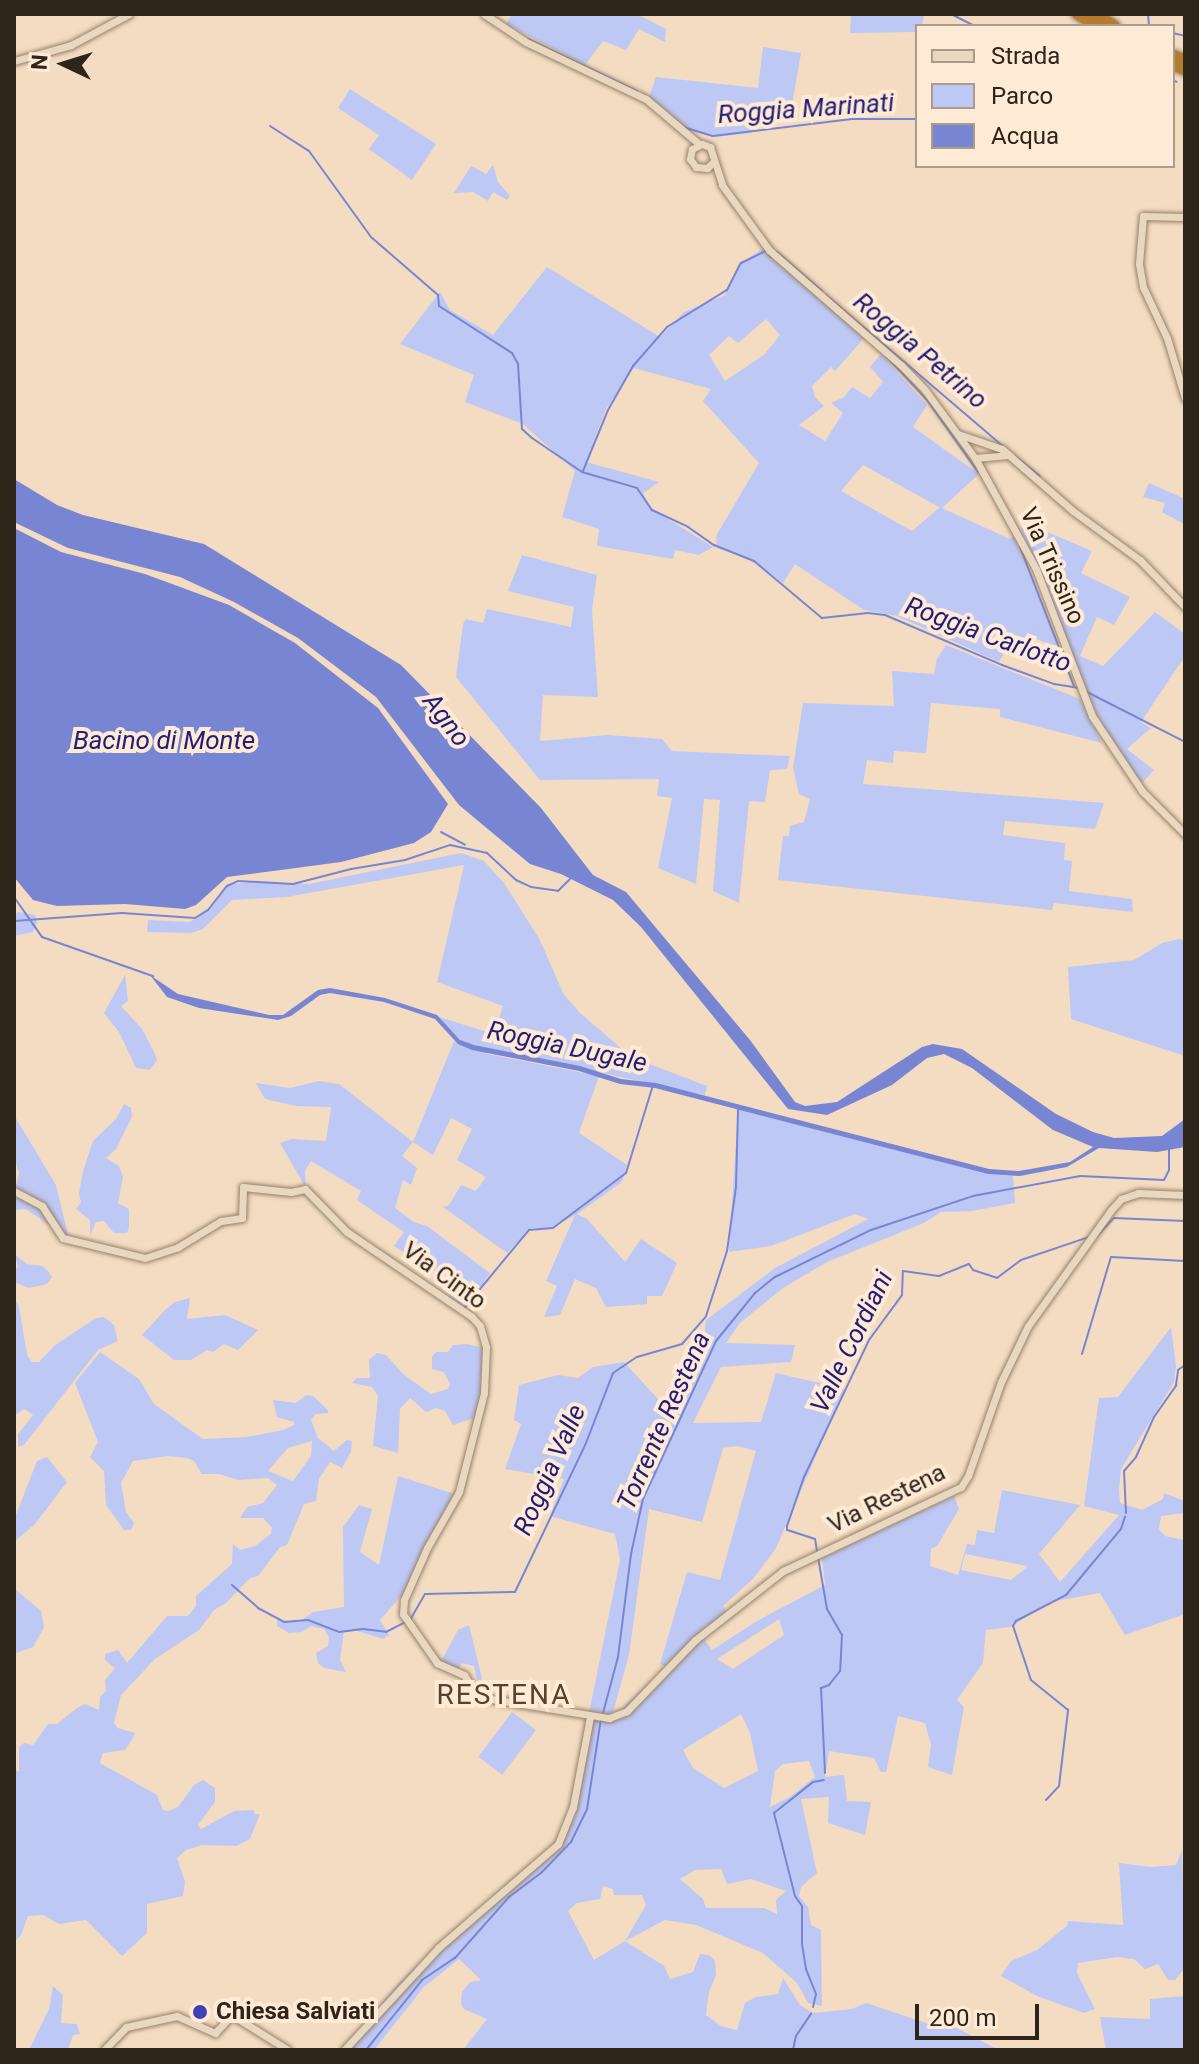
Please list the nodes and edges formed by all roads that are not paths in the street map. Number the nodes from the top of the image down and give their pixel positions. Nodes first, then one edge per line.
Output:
1 (129, 14) edge
2 (484, 14) edge
3 (14, 61) edge
4 (686, 136) junction
5 (699, 144) junction
6 (690, 151) junction
7 (712, 163) junction
8 (703, 169) junction
9 (722, 185) junction
10 (1185, 217) edge
11 (1185, 398) edge
12 (958, 434) junction
13 (994, 444) junction
14 (1009, 455) junction
15 (975, 458) junction
16 (989, 458) junction
17 (985, 473) junction
18 (1185, 607) edge
19 (1185, 834) edge
20 (14, 1191) edge
21 (1185, 1195) edge
22 (564, 1713) joint
23 (592, 1718) junction
24 (104, 2050) edge
25 (288, 2050) edge
26 (344, 2050) edge

1 - 3 street
2 - 4 street
4 - 5 street
4 - 6 street
5 - 6 street
5 - 7 street
6 - 8 street
7 - 8 street
7 - 9 street
8 - 9 street
9 - 12 street, Via Trissino
10 - 11 street
12 - 13 street
12 - 15 street, Via Trissino
13 - 14 street
13 - 15 street
14 - 16 street
14 - 18 street
15 - 16 street
15 - 17 street, Via Trissino
16 - 17 street
17 - 19 street, Via Trissino
20 - 22 street, Via Cinto
21 - 23 street, Via Restena
22 - 23 street, Via Restena
23 - 26 street
24 - 25 street

